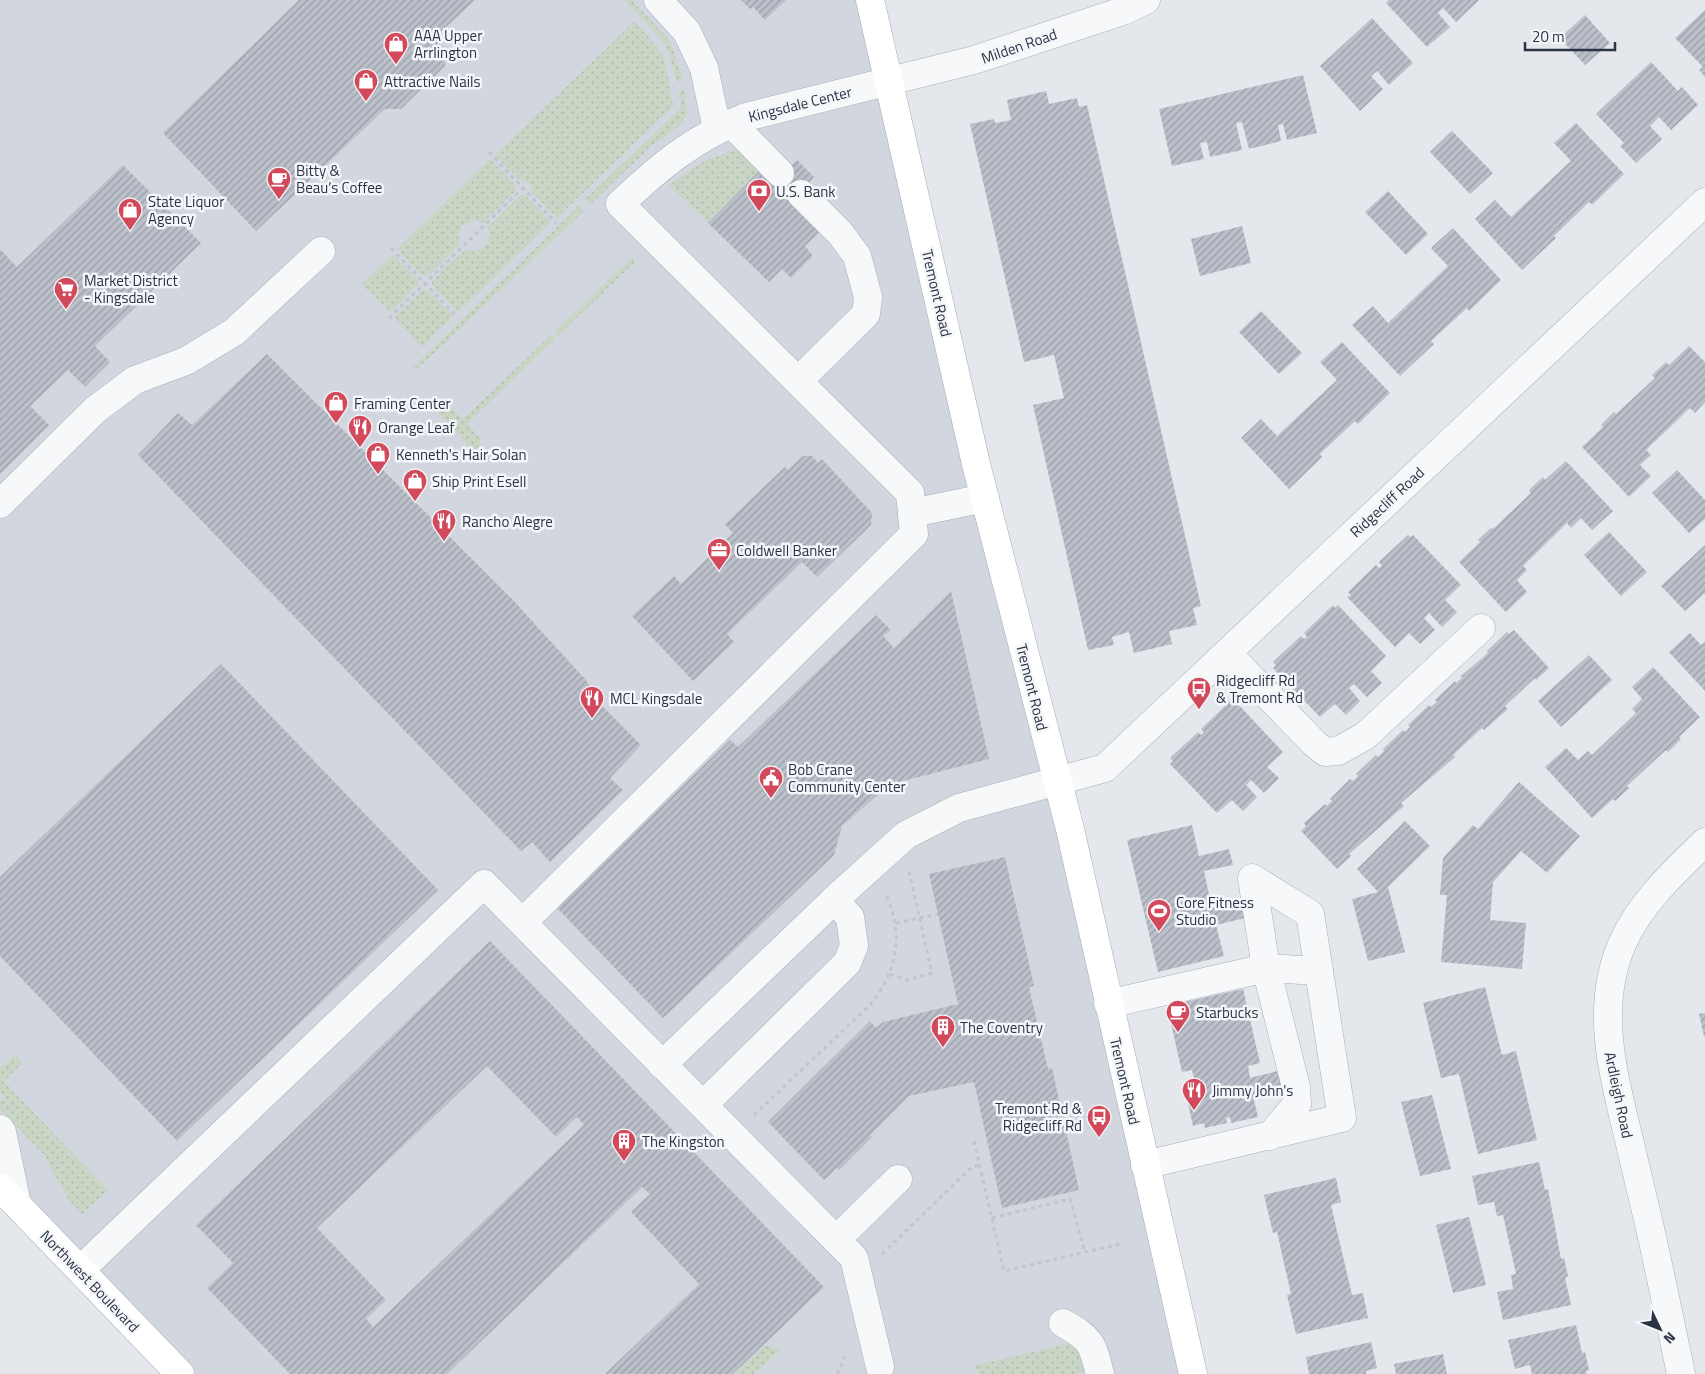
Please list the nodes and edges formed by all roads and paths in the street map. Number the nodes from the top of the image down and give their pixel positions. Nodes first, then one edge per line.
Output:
1 (658, 0) edge
2 (870, 0) edge
3 (1146, 0) edge
4 (888, 83) junction
5 (724, 126) junction
6 (489, 152) dead end
7 (780, 173) dead end
8 (523, 188) junction
9 (801, 194) dead end
10 (1705, 202) edge
11 (556, 223) dead end
12 (391, 248) dead end
13 (321, 251) dead end
14 (424, 284) junction
15 (389, 318) dead end
16 (458, 318) dead end
17 (798, 381) junction
18 (985, 498) junction
19 (0, 504) edge
20 (912, 513) junction
21 (1481, 628) dead end
22 (1227, 653) junction
23 (1057, 783) junction
24 (1705, 842) edge
25 (907, 864) dead end
26 (882, 885) dead end
27 (834, 900) junction
28 (938, 914) dead end
29 (920, 918) junction
30 (523, 922) junction
31 (896, 923) junction
32 (1266, 968) junction
33 (1319, 971) junction
34 (890, 974) junction
35 (1108, 1004) junction
36 (662, 1065) junction
37 (703, 1105) junction
38 (750, 1119) dead end
39 (0, 1129) edge
40 (1270, 1136) junction
41 (974, 1141) dead end
42 (979, 1165) junction
43 (1145, 1165) junction
44 (898, 1179) dead end
45 (8, 1196) edge
46 (992, 1218) junction
47 (836, 1240) junction
48 (1120, 1244) dead end
49 (1085, 1252) junction
50 (880, 1256) dead end
51 (80, 1270) junction
52 (1062, 1323) dead end
53 (847, 1353) dead end
54 (880, 1367) dead end
55 (180, 1374) edge
56 (837, 1374) edge
57 (1100, 1374) edge
58 (1193, 1374) edge
59 (1681, 1374) edge

1 - 5 street
2 - 4 main road, Tremont Road
3 - 4 street, Milden Road
4 - 5 street, Kingsdale Center
4 - 18 main road, Tremont Road
5 - 7 street
5 - 17 street, Kingsdale Center
6 - 8 path
8 - 11 path
8 - 14 path
9 - 17 street
10 - 22 street, Ridgecliff Road
12 - 14 path
13 - 19 street
14 - 15 path
14 - 16 path
17 - 20 street
18 - 20 street
18 - 23 main road, Tremont Road
20 - 30 street
21 - 22 street
22 - 23 street, Ridgecliff Road
23 - 27 street, Ridgecliff Road
23 - 35 main road, Tremont Road
24 - 59 street, Ardleigh Road
25 - 29 path
26 - 31 path
27 - 36 street, Ridgecliff Road
27 - 37 street
28 - 29 path
29 - 31 path
29 - 34 path
30 - 36 street
30 - 51 street
31 - 34 path
32 - 33 street
32 - 33 street
32 - 35 street
32 - 40 street
33 - 40 street
34 - 38 path
35 - 43 main road, Tremont Road
36 - 37 street
37 - 47 street
39 - 45 street
40 - 43 street
41 - 42 path
42 - 46 path
42 - 50 path
43 - 58 main road, Tremont Road
44 - 47 street
45 - 51 main road, Northwest Boulevard
46 - 49 path
46 - 49 path
47 - 54 street
48 - 49 path
51 - 55 main road, Northwest Boulevard
52 - 57 street
53 - 56 path

